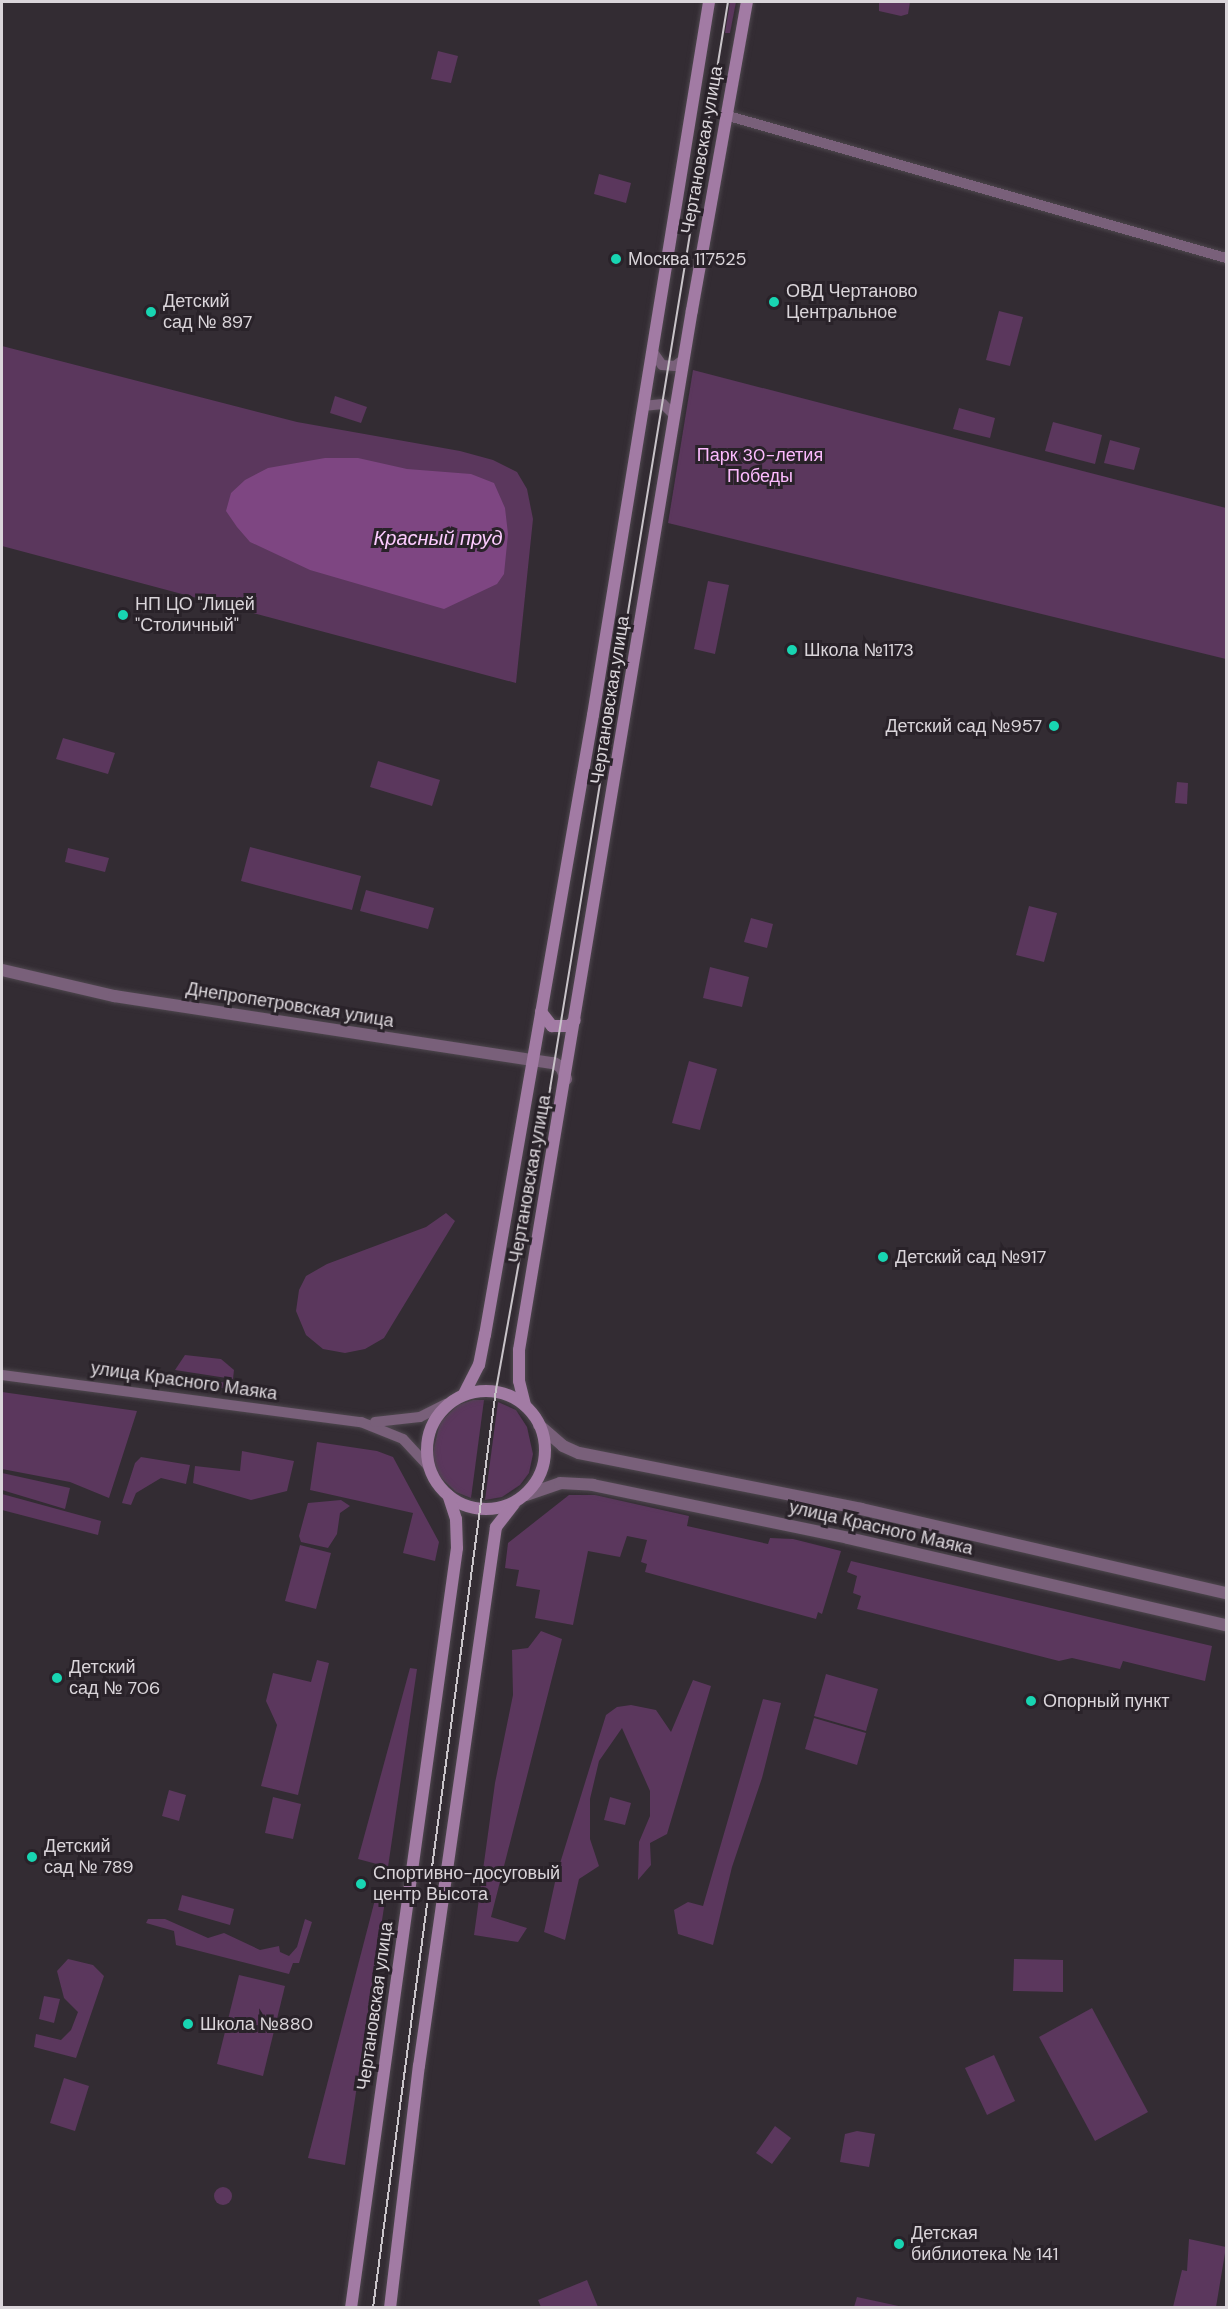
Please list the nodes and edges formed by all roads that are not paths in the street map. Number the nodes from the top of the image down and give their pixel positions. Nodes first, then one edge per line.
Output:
1 (709, 2) edge
2 (747, 2) edge
3 (726, 115) junction
4 (1227, 258) edge
5 (653, 352) junction
6 (684, 358) junction
7 (643, 406) junction
8 (675, 416) junction
9 (2, 970) edge
10 (541, 1012) junction
11 (575, 1020) junction
12 (533, 1060) junction
13 (566, 1079) junction
14 (2, 1375) edge
15 (464, 1394) junction
16 (446, 1404) junction
17 (525, 1405) junction
18 (361, 1422) junction
19 (539, 1425) junction
20 (429, 1467) junction
21 (448, 1495) junction
22 (526, 1495) junction
23 (514, 1504) junction
24 (1227, 1593) edge
25 (1227, 1625) edge
26 (351, 2307) edge
27 (390, 2307) edge

1 - 5 main road, Чертановская улица
2 - 3 main road, Чертановская улица
3 - 4 street
3 - 6 main road, Чертановская улица
5 - 6 street
5 - 7 main road, Чертановская улица
6 - 8 main road, Чертановская улица
7 - 8 street
7 - 10 main road, Чертановская улица
8 - 11 main road, Чертановская улица
9 - 12 street, Днепропетровская улица
10 - 11 main road
10 - 12 main road, Чертановская улица
11 - 13 main road, Чертановская улица
12 - 13 street, Днепропетровская улица
12 - 15 main road, Чертановская улица
13 - 17 main road, Чертановская улица
14 - 18 street, улица Красного Маяка
15 - 16 main road, Чертановская улица
15 - 17 main road, Чертановская улица
16 - 18 street, улица Красного Маяка
16 - 20 main road, Чертановская улица
17 - 19 main road, Чертановская улица
18 - 20 street, улица Красного Маяка
19 - 22 main road, Чертановская улица
19 - 24 street, улица Красного Маяка
20 - 21 main road, Чертановская улица
21 - 23 main road, Чертановская улица
21 - 26 main road, Чертановская улица
22 - 23 main road, Чертановская улица
22 - 25 street, улица Красного Маяка
23 - 27 main road, Чертановская улица

